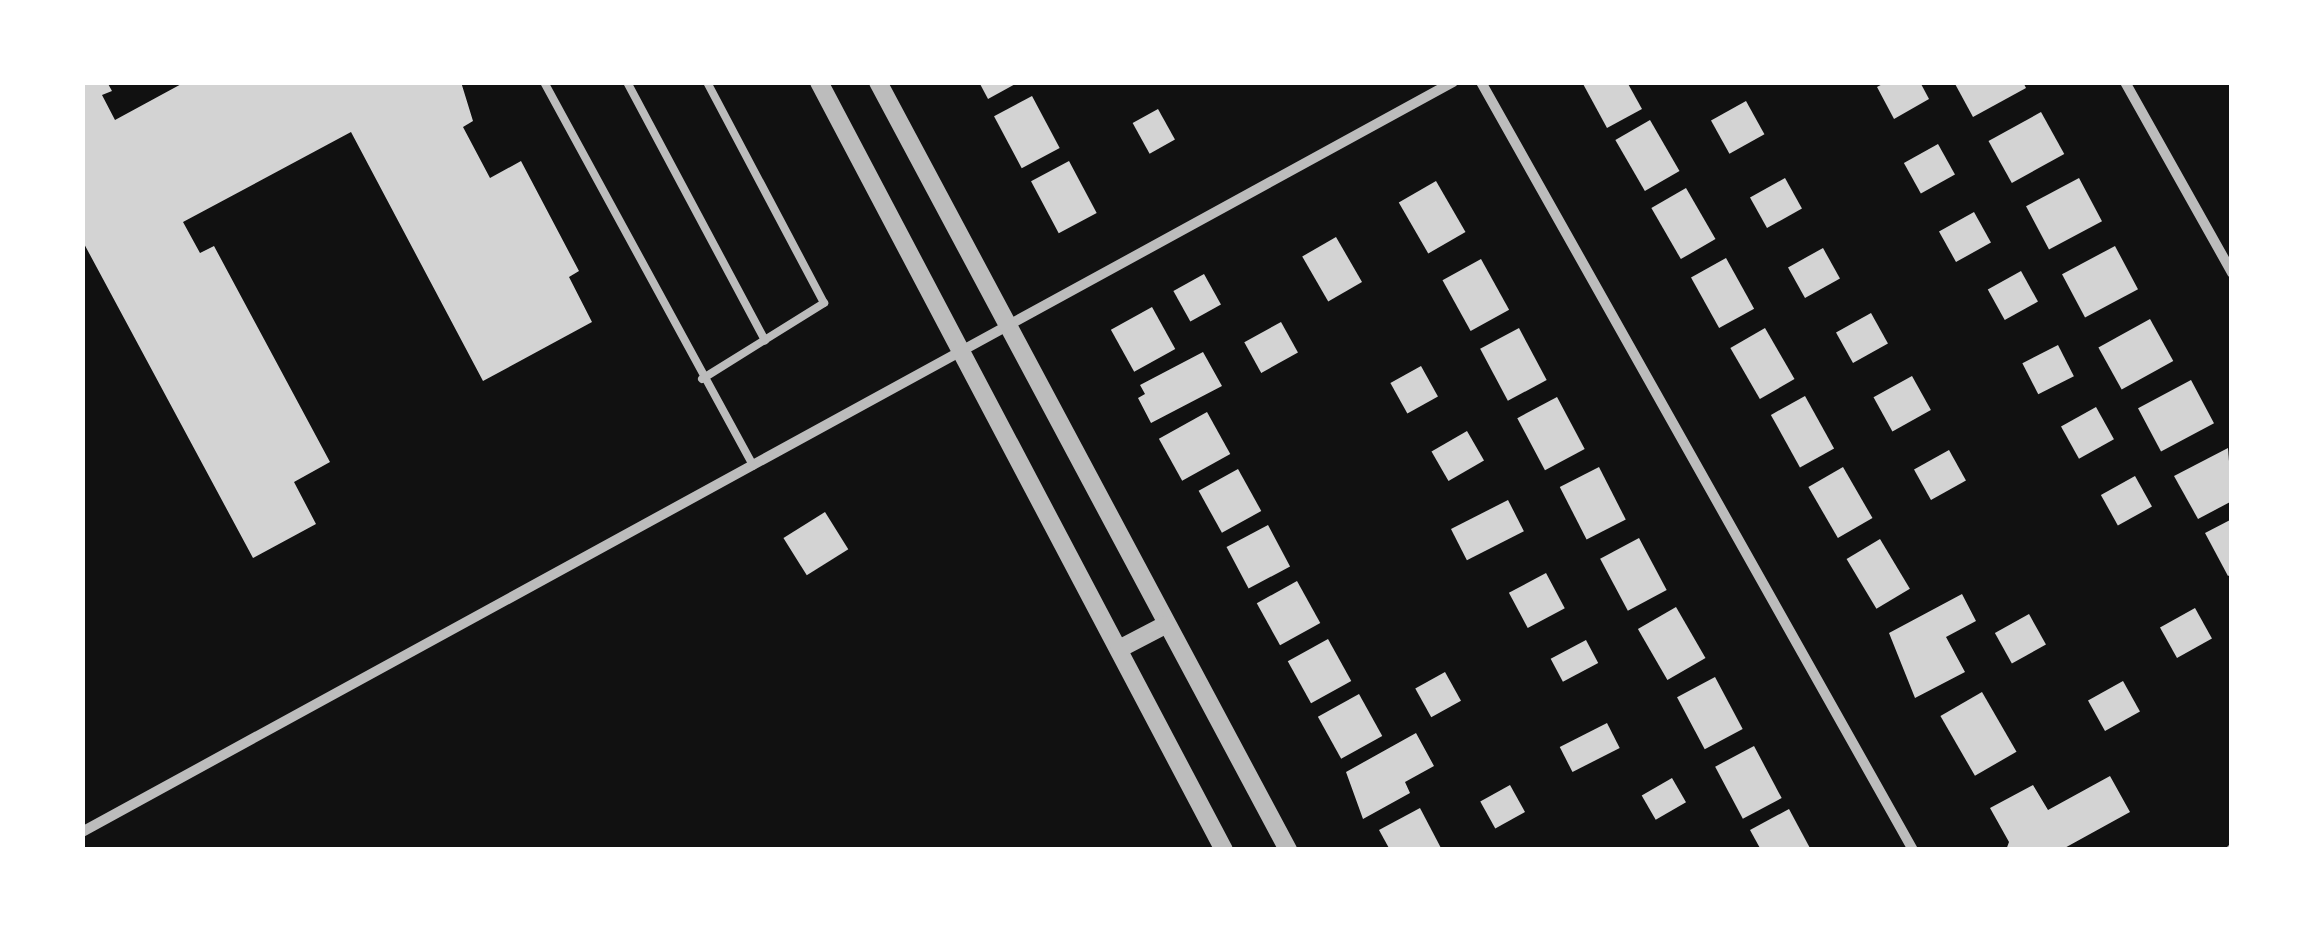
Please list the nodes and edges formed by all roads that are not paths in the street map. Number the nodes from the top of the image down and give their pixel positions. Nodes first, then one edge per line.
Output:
1 (544, 82) edge
2 (628, 82) edge
3 (707, 82) edge
4 (819, 82) edge
5 (878, 82) edge
6 (1453, 82) edge
7 (1481, 82) edge
8 (2124, 82) edge
9 (2232, 273) edge
10 (1010, 326) junction
11 (765, 340) junction
12 (960, 354) junction
13 (702, 379) junction
14 (753, 466) junction
15 (1165, 625) junction
16 (1119, 650) junction
17 (82, 832) edge
18 (1224, 850) edge
19 (1288, 850) edge
20 (1913, 850) edge

1 - 13 lane
2 - 11 lane
3 - 11 lane
4 - 12 street
5 - 10 street
6 - 10 street
7 - 20 street
8 - 9 street
10 - 12 street
10 - 15 street
11 - 13 lane
12 - 14 street
12 - 16 street
13 - 14 lane
14 - 17 street
15 - 16 street
15 - 19 street
16 - 18 street

